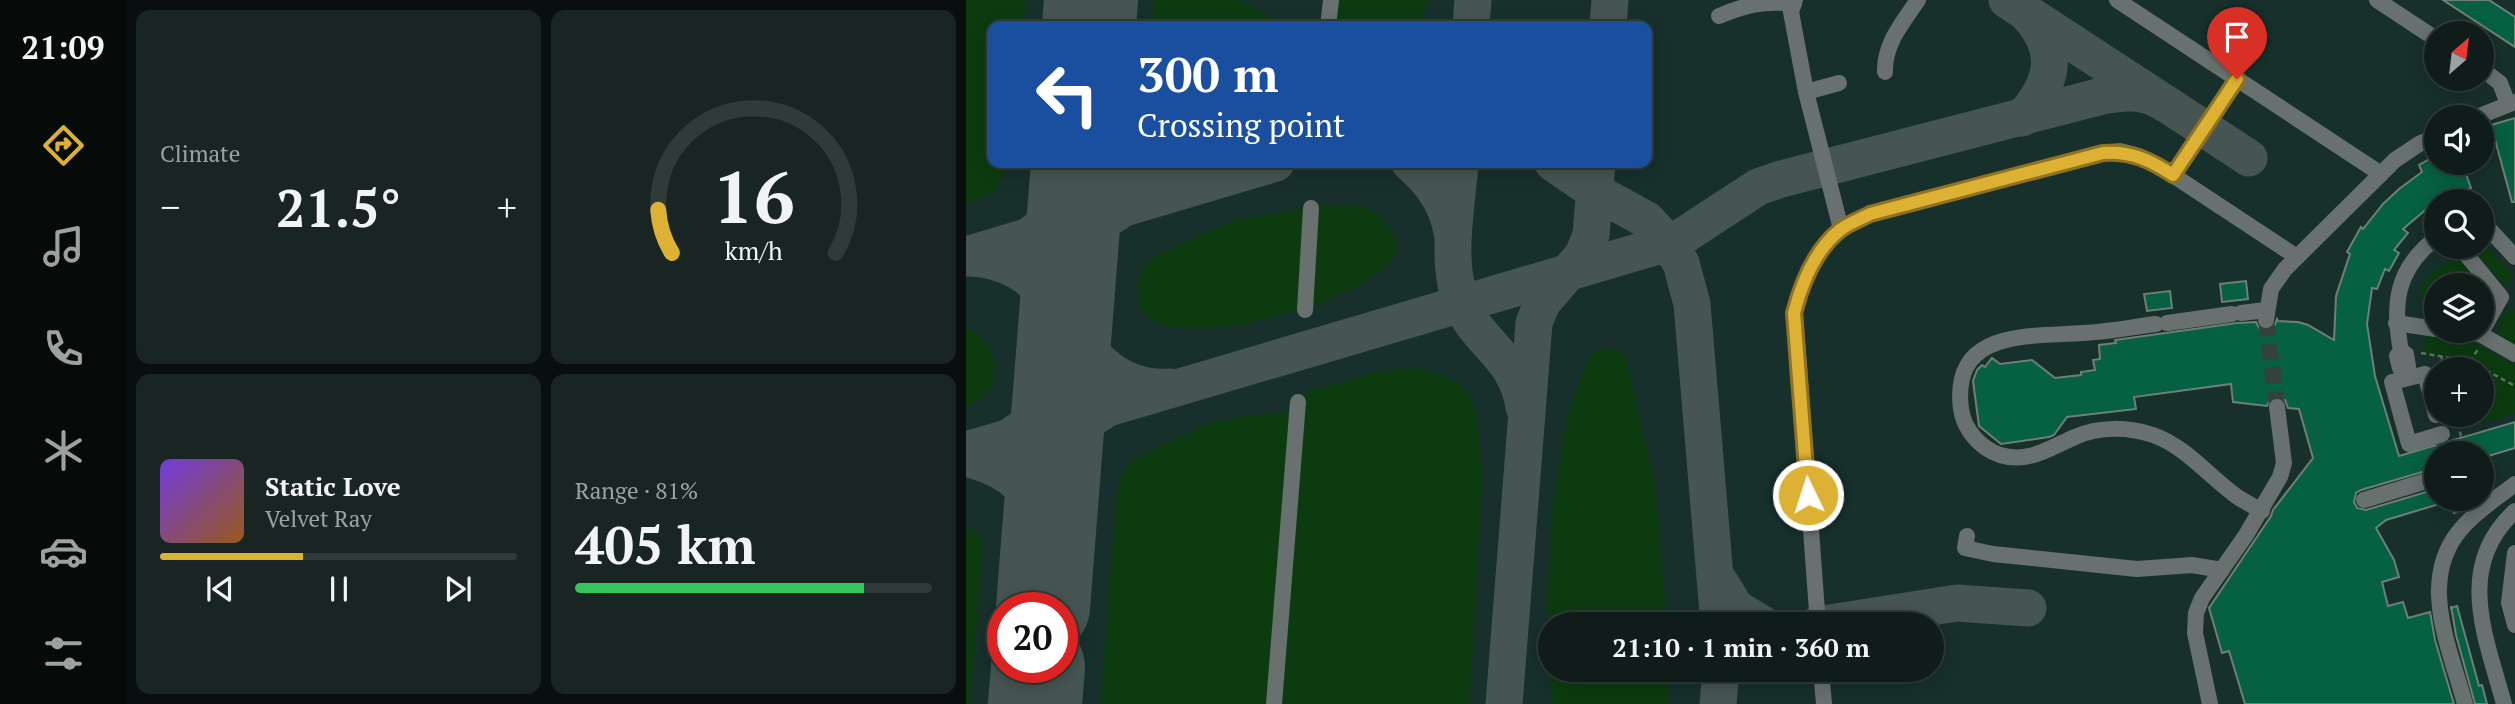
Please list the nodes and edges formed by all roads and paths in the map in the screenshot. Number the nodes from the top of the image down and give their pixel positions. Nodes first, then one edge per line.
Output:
1 (1331, 0) edge
2 (1918, 0) edge
3 (2117, 0) edge
4 (2376, 0) edge
5 (1795, 2) edge
6 (1719, 16) dead end
7 (1329, 21) edge
8 (2424, 31) edge
9 (1885, 72) dead end
10 (2494, 78) edge
11 (2237, 79) junction
12 (1839, 83) dead end
13 (1806, 92) junction
14 (2511, 103) edge
15 (2494, 110) edge
16 (2424, 143) edge
17 (2381, 174) junction
18 (2173, 175) junction
19 (1311, 208) dead end
20 (1841, 229) junction
21 (2494, 234) edge
22 (2424, 249) edge
23 (2297, 257) junction
24 (2515, 257) edge
25 (2470, 259) edge
26 (2508, 300) edge
27 (1305, 310) dead end
28 (2494, 319) edge
29 (2396, 323) junction
30 (2424, 326) edge
31 (2494, 343) edge
32 (2401, 351) junction
33 (2515, 354) edge
34 (2441, 356) joint
35 (2447, 357) edge
36 (2424, 374) edge
37 (2494, 374) edge
38 (2407, 378) junction
39 (2515, 386) edge
40 (1298, 402) dead end
41 (2277, 407) tunnel mouth
42 (2439, 427) edge
43 (2424, 482) edge
44 (2515, 484) edge
45 (2364, 500) dead end
46 (2262, 511) junction
47 (2515, 511) edge
48 (1967, 536) dead end
49 (2515, 553) edge
50 (2222, 570) junction
51 (1817, 612) edge
52 (2515, 625) edge
53 (1822, 682) edge
54 (1274, 704) edge
55 (1824, 704) edge
56 (2210, 704) edge
57 (2465, 704) edge
58 (2504, 704) edge

1 - 7 street
2 - 9 street
3 - 11 street
4 - 8 street
5 - 6 street
5 - 13 street
10 - 14 street
11 - 17 street
11 - 18 street
12 - 13 street
13 - 20 street
14 - 15 street
16 - 17 street
17 - 23 street
18 - 20 street
18 - 23 street
19 - 27 street
20 - 51 street
21 - 24 street
22 - 29 street
23 - 46 street
25 - 26 street
26 - 28 street
29 - 30 street
29 - 32 street
31 - 33 street
32 - 34 path
32 - 38 street
34 - 35 path
36 - 38 street
37 - 39 path
38 - 42 street
40 - 54 street
41 - 46 street
43 - 45 street
44 - 57 street
46 - 50 street
47 - 58 street
48 - 50 street
49 - 52 street
50 - 56 street
53 - 55 street

